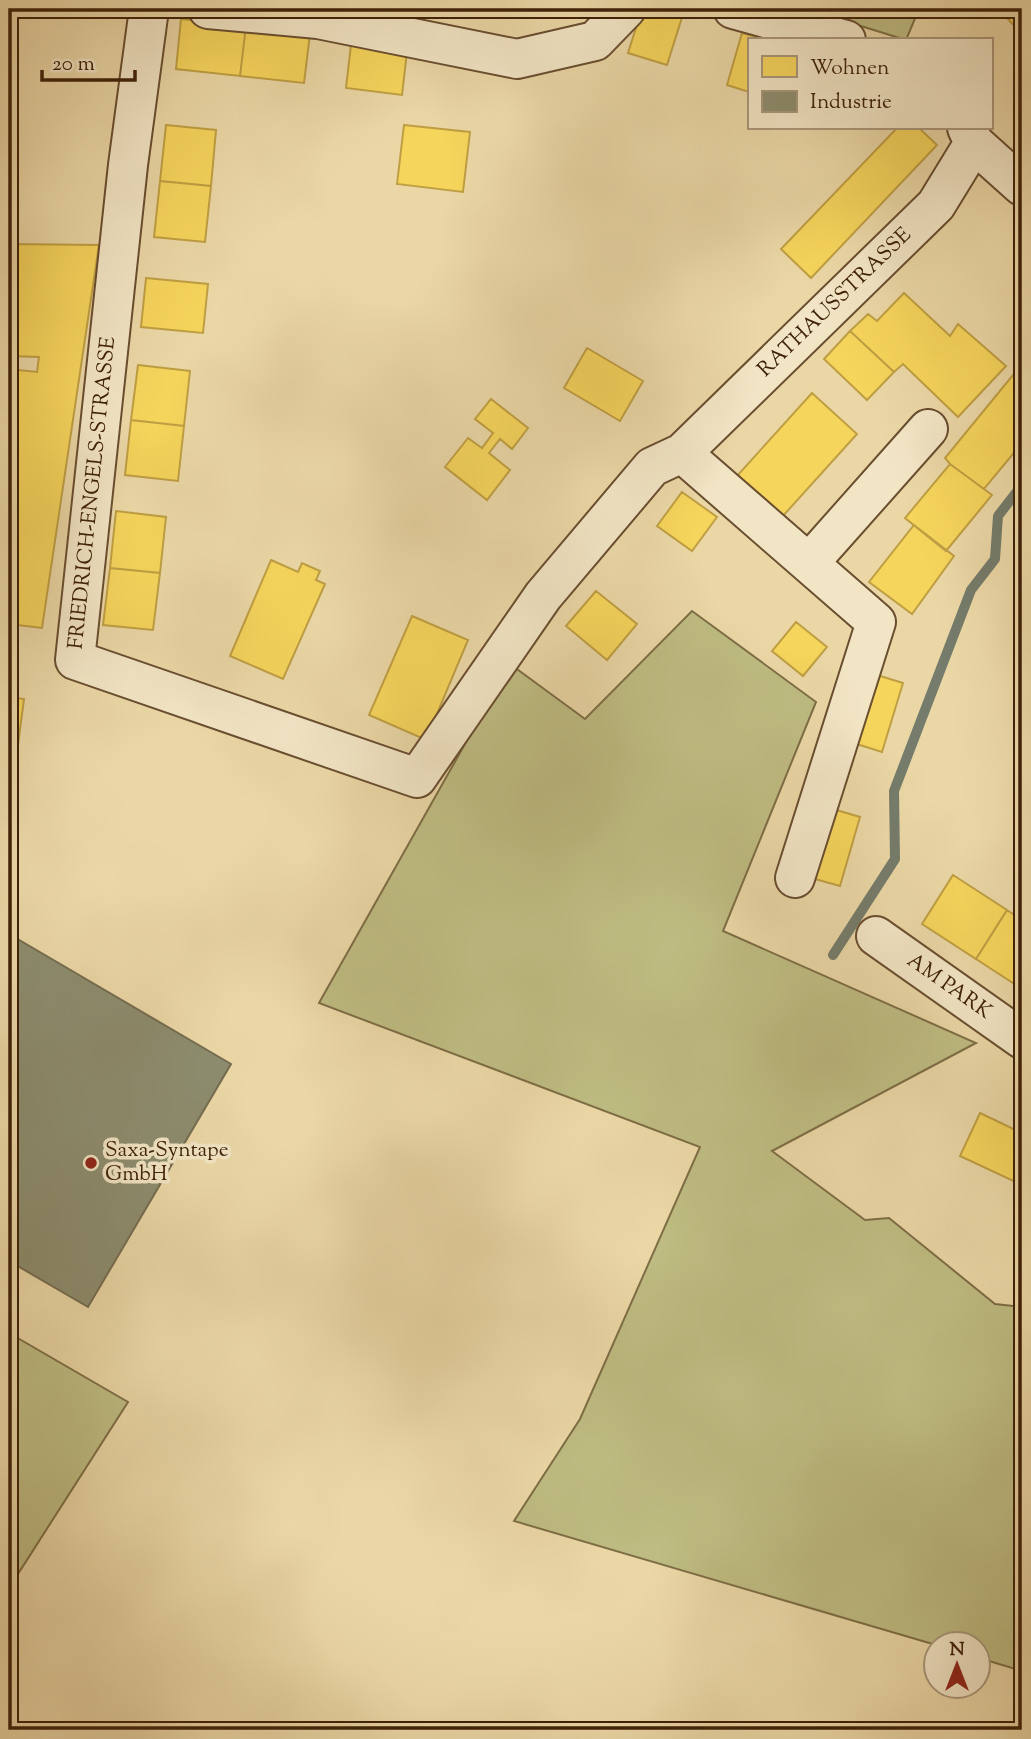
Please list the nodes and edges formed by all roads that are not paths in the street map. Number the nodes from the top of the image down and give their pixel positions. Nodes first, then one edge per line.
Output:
1 (149, 9) edge
2 (208, 9) edge
3 (626, 9) edge
4 (733, 9) edge
5 (839, 38) edge
6 (971, 136) edge
7 (1022, 186) edge
8 (928, 429) dead end
9 (682, 453) junction
10 (809, 564) junction
11 (418, 778) joint
12 (795, 878) dead end
13 (876, 936) dead end
14 (1022, 1039) edge

1 - 11 street, FRIEDRICH-ENGELS-STRASSE
2 - 3 street
4 - 5 street
6 - 7 street, RATHAUSSTRASSE
6 - 9 street, RATHAUSSTRASSE
8 - 10 street
9 - 10 street
9 - 11 street, RATHAUSSTRASSE
10 - 12 street
13 - 14 street, AM PARK

